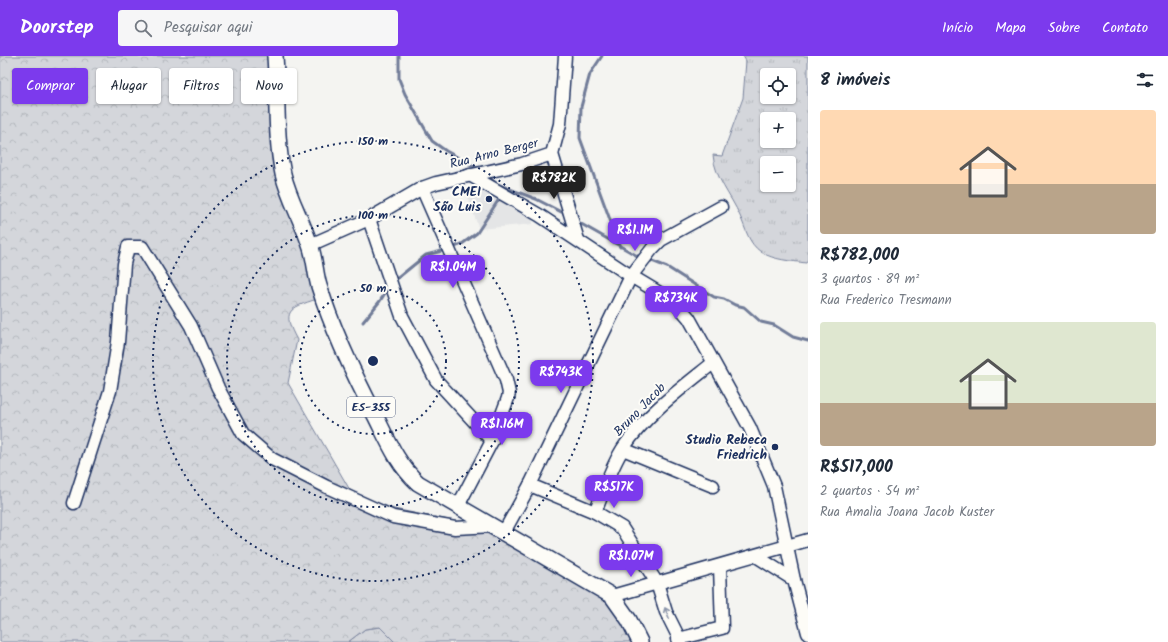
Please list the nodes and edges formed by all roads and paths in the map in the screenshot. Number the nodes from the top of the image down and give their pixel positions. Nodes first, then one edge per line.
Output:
1 (275, 56) edge
2 (565, 56) edge
3 (552, 154) junction
4 (470, 175) junction
5 (422, 188) junction
6 (721, 207) dead end
7 (369, 219) junction
8 (578, 240) junction
9 (310, 245) junction
10 (634, 272) junction
11 (713, 363) junction
12 (492, 441) junction
13 (623, 449) junction
14 (530, 485) junction
15 (713, 486) dead end
16 (74, 503) dead end
17 (458, 506) junction
18 (595, 512) junction
19 (499, 529) junction
20 (808, 540) edge
21 (786, 547) junction
22 (756, 556) junction
23 (720, 566) junction
24 (794, 580) junction
25 (657, 583) junction
26 (612, 596) junction
27 (808, 633) edge
28 (680, 640) edge
29 (640, 642) edge

1 - 9 main road, ES-355
2 - 3 street, Rua Arno Berger
3 - 4 street, Rua Arno Berger
3 - 8 street
4 - 5 street, Rua Arno Berger
4 - 8 street
5 - 7 street, Rua Arno Berger
5 - 12 street
6 - 10 street
7 - 9 street, Rua Arno Berger
7 - 12 street
8 - 10 street
9 - 17 main road, ES-355
10 - 11 street
10 - 14 street
11 - 13 street, Bruno Jacob
11 - 21 street
12 - 17 street
13 - 15 street
13 - 18 street, Bruno Jacob
14 - 18 street
14 - 19 street
16 - 19 street
17 - 19 main road, ES-355
18 - 25 street
19 - 26 main road, ES-355
20 - 21 street
21 - 22 street
21 - 24 street
22 - 23 street
22 - 24 street
23 - 25 street
23 - 28 street
24 - 27 street
25 - 26 street
28 -> 25 street
26 - 29 main road, ES-355

